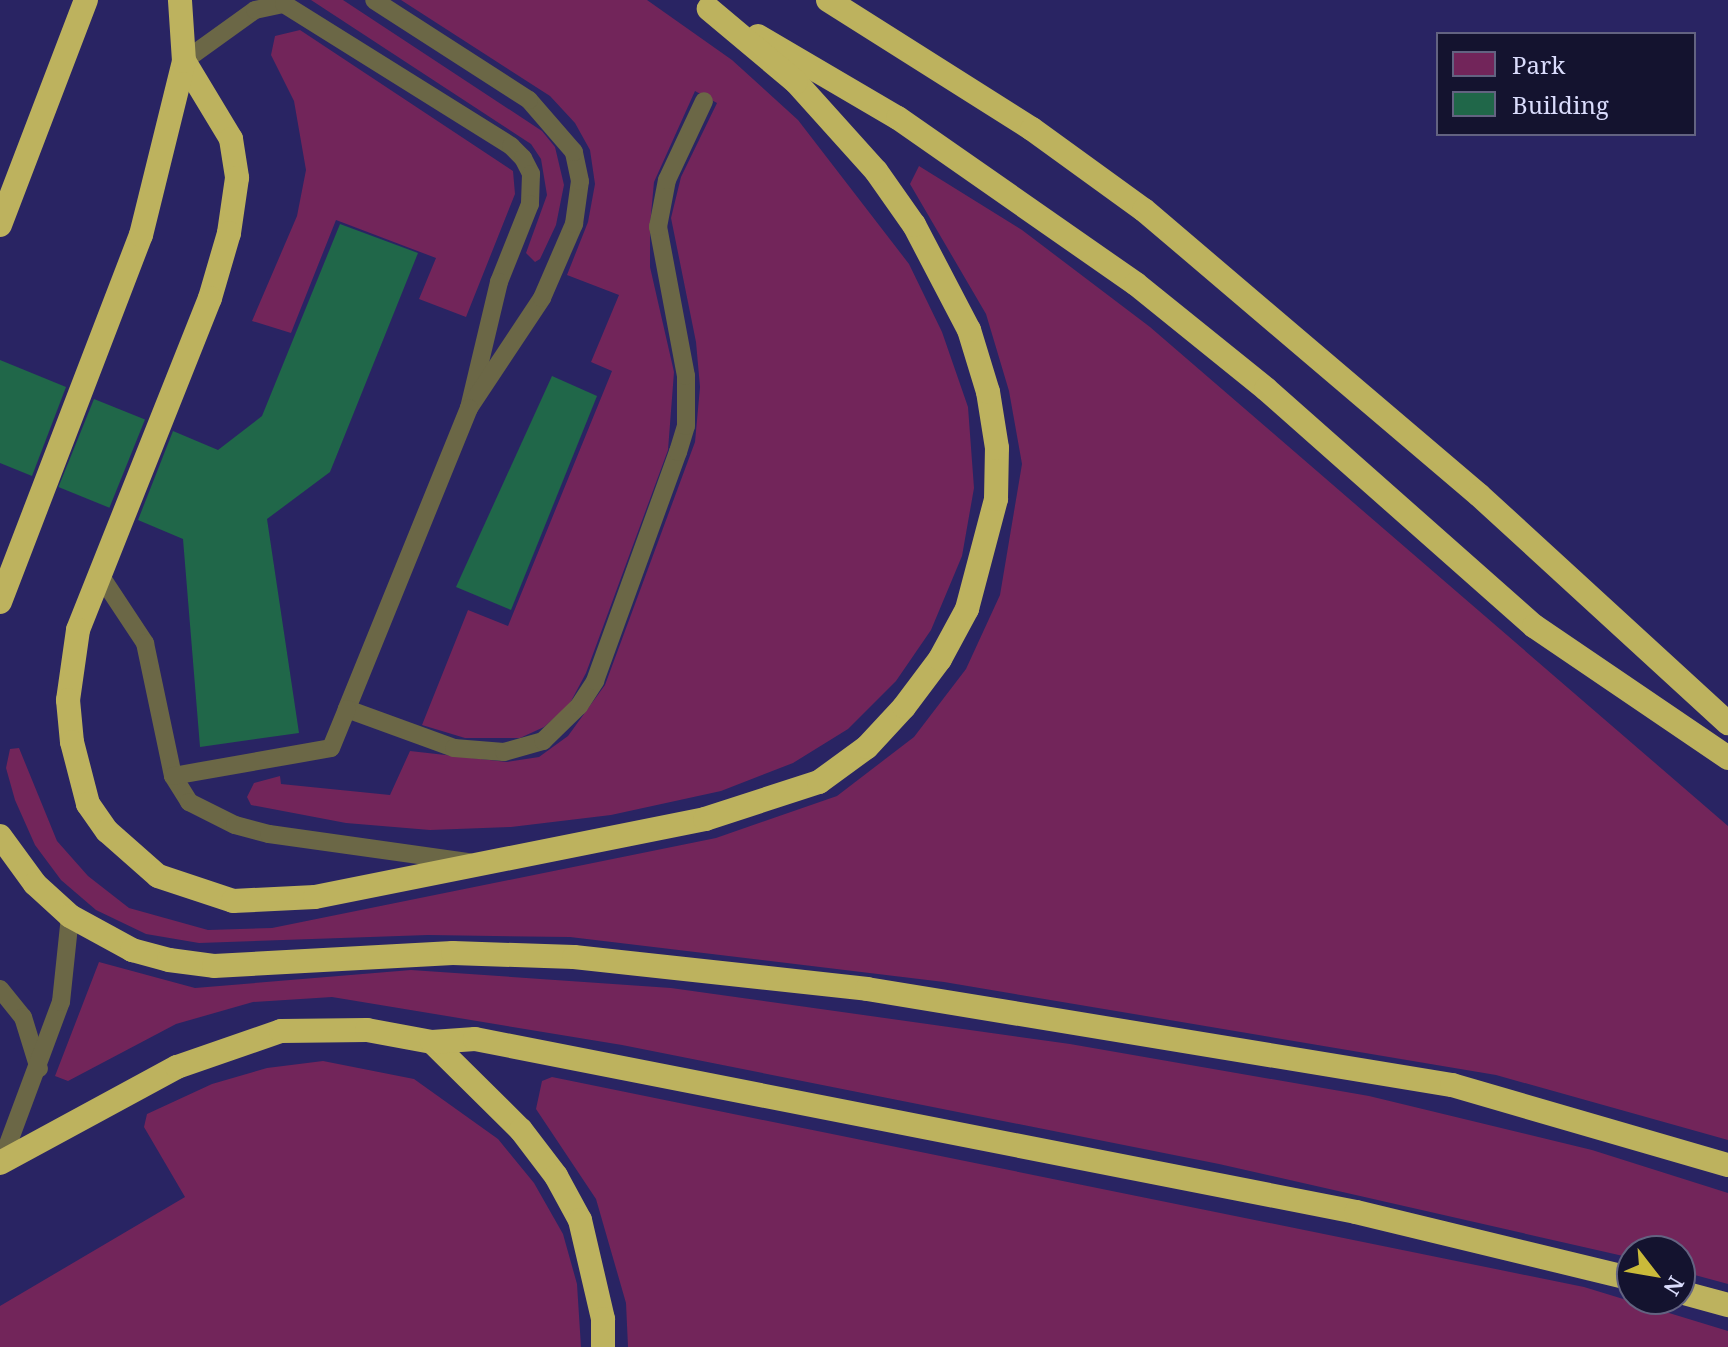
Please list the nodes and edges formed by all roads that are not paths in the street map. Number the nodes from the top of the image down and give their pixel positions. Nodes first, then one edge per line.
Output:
1 (86, 0) edge
2 (180, 0) edge
3 (374, 0) edge
4 (828, 0) edge
5 (701, 4) edge
6 (184, 61) junction
7 (704, 101) dead end
8 (0, 225) edge
9 (469, 408) junction
10 (100, 575) junction
11 (0, 602) edge
12 (347, 709) junction
13 (1728, 723) edge
14 (1728, 758) edge
15 (173, 776) junction
16 (4, 848) edge
17 (483, 864) junction
18 (70, 916) junction
19 (0, 989) edge
20 (432, 1042) junction
21 (39, 1069) junction
22 (1, 1163) edge
23 (1728, 1165) edge
24 (1616, 1275) edge
25 (1696, 1296) edge
26 (1728, 1305) edge
27 (603, 1347) edge

1 - 8 highway
2 - 6 highway
3 - 9 lane
4 - 13 highway
5 - 14 highway
5 - 17 highway
6 - 9 lane
6 - 10 highway
6 - 11 highway
7 - 12 lane
9 - 12 lane
10 - 15 lane
10 - 17 highway
12 - 15 lane
15 - 17 lane
16 - 18 highway
18 - 21 lane
18 - 23 highway
19 - 21 lane
20 - 22 highway
20 - 24 highway
20 - 27 highway
21 - 22 lane
25 - 26 highway

